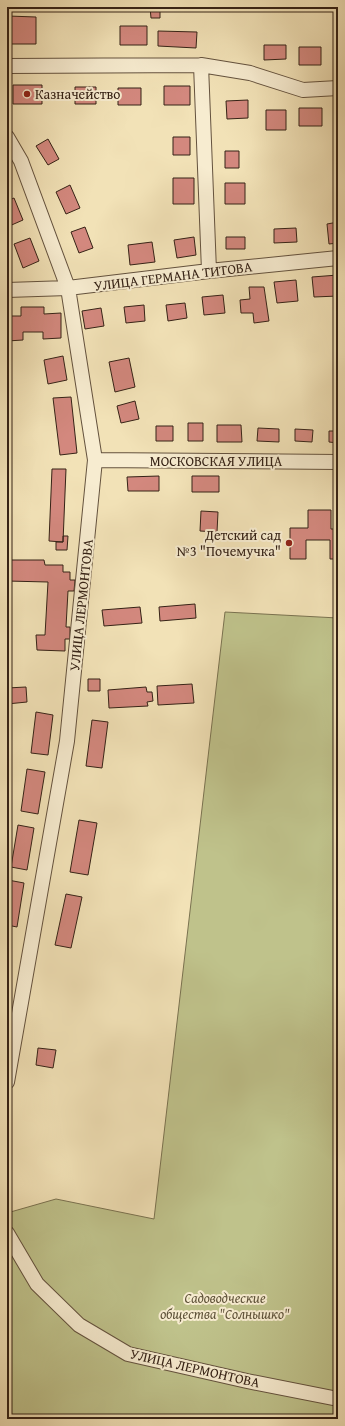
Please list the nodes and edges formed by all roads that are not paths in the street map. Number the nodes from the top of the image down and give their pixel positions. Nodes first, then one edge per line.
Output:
1 (201, 65) junction
2 (7, 66) edge
3 (338, 88) edge
4 (7, 137) edge
5 (338, 258) edge
6 (209, 271) junction
7 (68, 288) junction
8 (7, 290) edge
9 (95, 460) junction
10 (338, 462) edge
11 (7, 1082) edge
12 (7, 1233) edge
13 (338, 1399) edge

1 - 2 street
1 - 3 street
1 - 6 street
4 - 7 street, УЛИЦА ЛЕРМОНТОВА
5 - 6 street, УЛИЦА ГЕРМАНА ТИТОВА
6 - 7 street, УЛИЦА ГЕРМАНА ТИТОВА
7 - 8 street, УЛИЦА ГЕРМАНА ТИТОВА
7 - 9 street, УЛИЦА ЛЕРМОНТОВА
9 - 10 street, МОСКОВСКАЯ УЛИЦА
9 - 11 street, УЛИЦА ЛЕРМОНТОВА
12 - 13 street, УЛИЦА ЛЕРМОНТОВА

